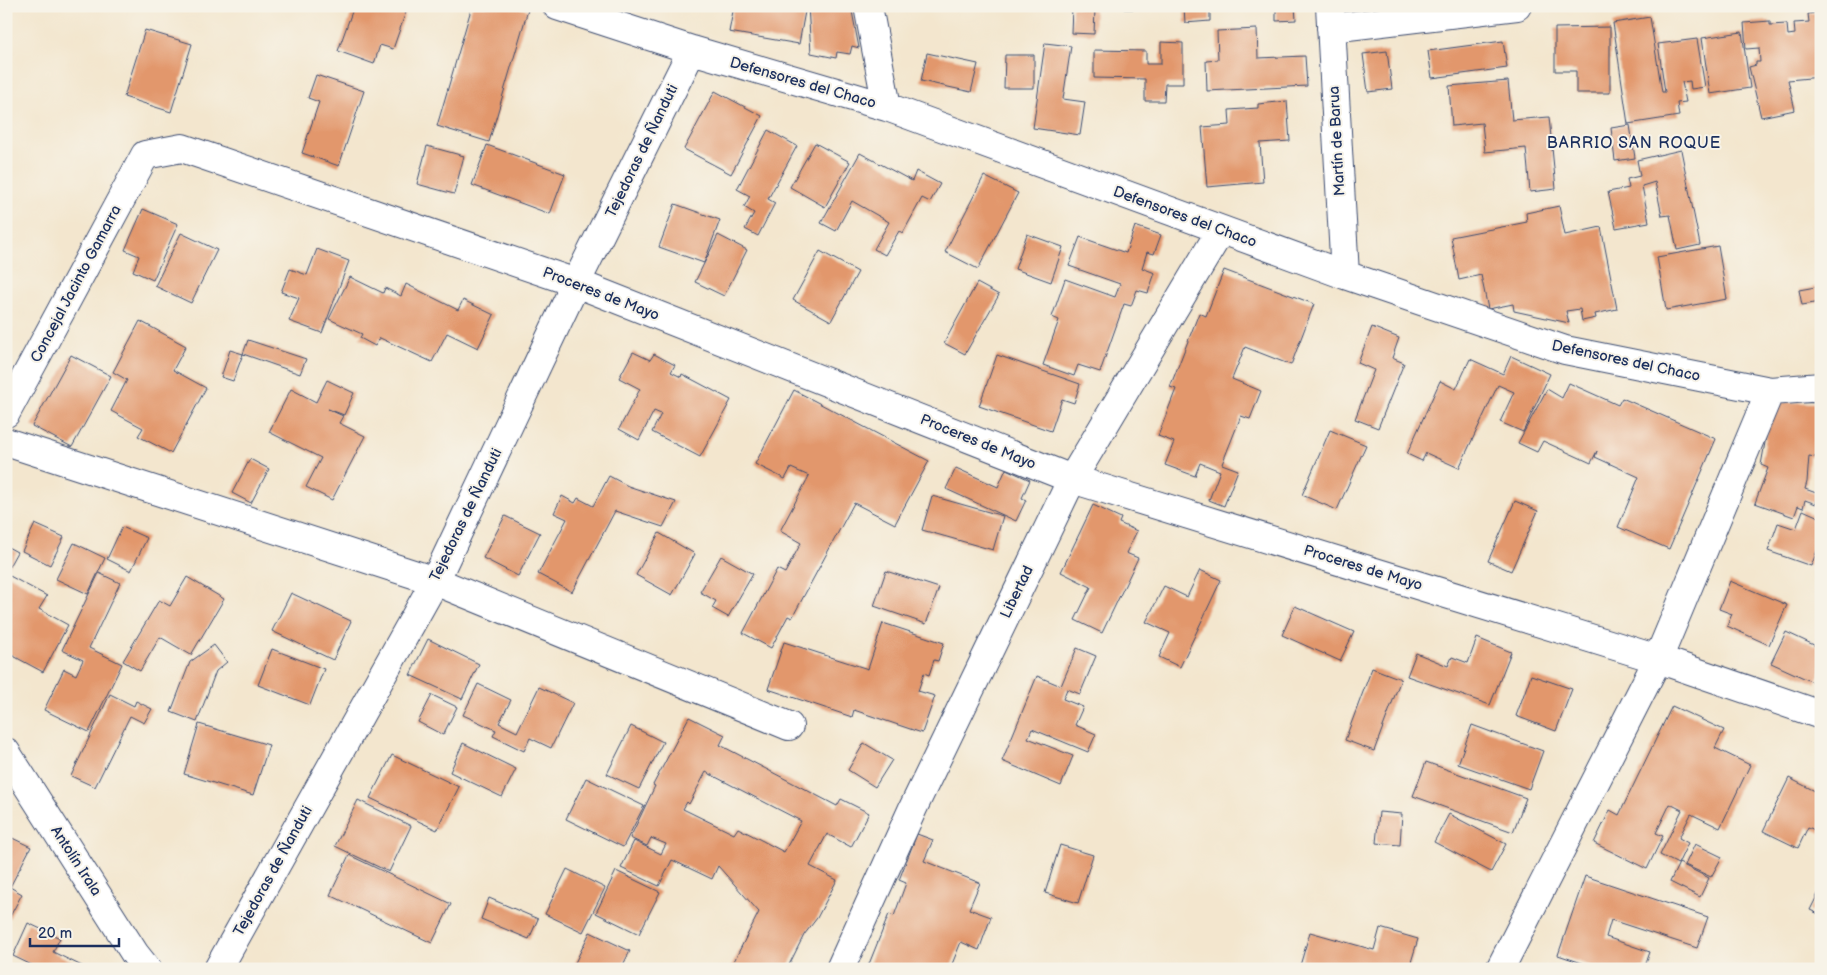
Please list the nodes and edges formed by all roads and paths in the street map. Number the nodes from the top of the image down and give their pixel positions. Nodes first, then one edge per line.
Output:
1 (557, 6) edge
2 (868, 6) edge
3 (1518, 6) edge
4 (1331, 17) edge
5 (692, 50) junction
6 (887, 107) junction
7 (145, 155) joint
8 (1221, 230) junction
9 (1345, 275) junction
10 (576, 283) junction
11 (1821, 388) edge
12 (1770, 391) junction
13 (6, 413) edge
14 (6, 442) edge
15 (1072, 479) junction
16 (435, 581) junction
17 (1658, 659) junction
18 (1821, 715) edge
19 (789, 726) dead end
20 (6, 752) edge
21 (146, 969) edge
22 (218, 969) edge
23 (840, 969) edge
24 (1500, 969) edge

1 - 5 street, Defensores del Chaco
2 - 6 street
3 - 4 street
4 - 9 street, Martín de Barua
5 - 6 street, Defensores del Chaco
5 - 10 street, Tejedoras de Ñanduti
6 - 8 street, Defensores del Chaco
7 - 10 street, Proceres de Mayo
7 - 13 street, Concejal Jacinto Gamarra
8 - 9 street, Defensores del Chaco
8 - 15 street, Libertad
9 - 12 street, Defensores del Chaco
10 - 15 street, Proceres de Mayo
10 - 16 street, Tejedoras de Ñanduti
11 - 12 street, Defensores del Chaco
12 - 17 street
14 - 16 street
15 - 17 street, Proceres de Mayo
15 - 23 street, Libertad
16 - 19 street
16 - 22 street, Tejedoras de Ñanduti
17 - 18 street, Proceres de Mayo
17 - 24 street
20 - 21 street, Antolín Irala

